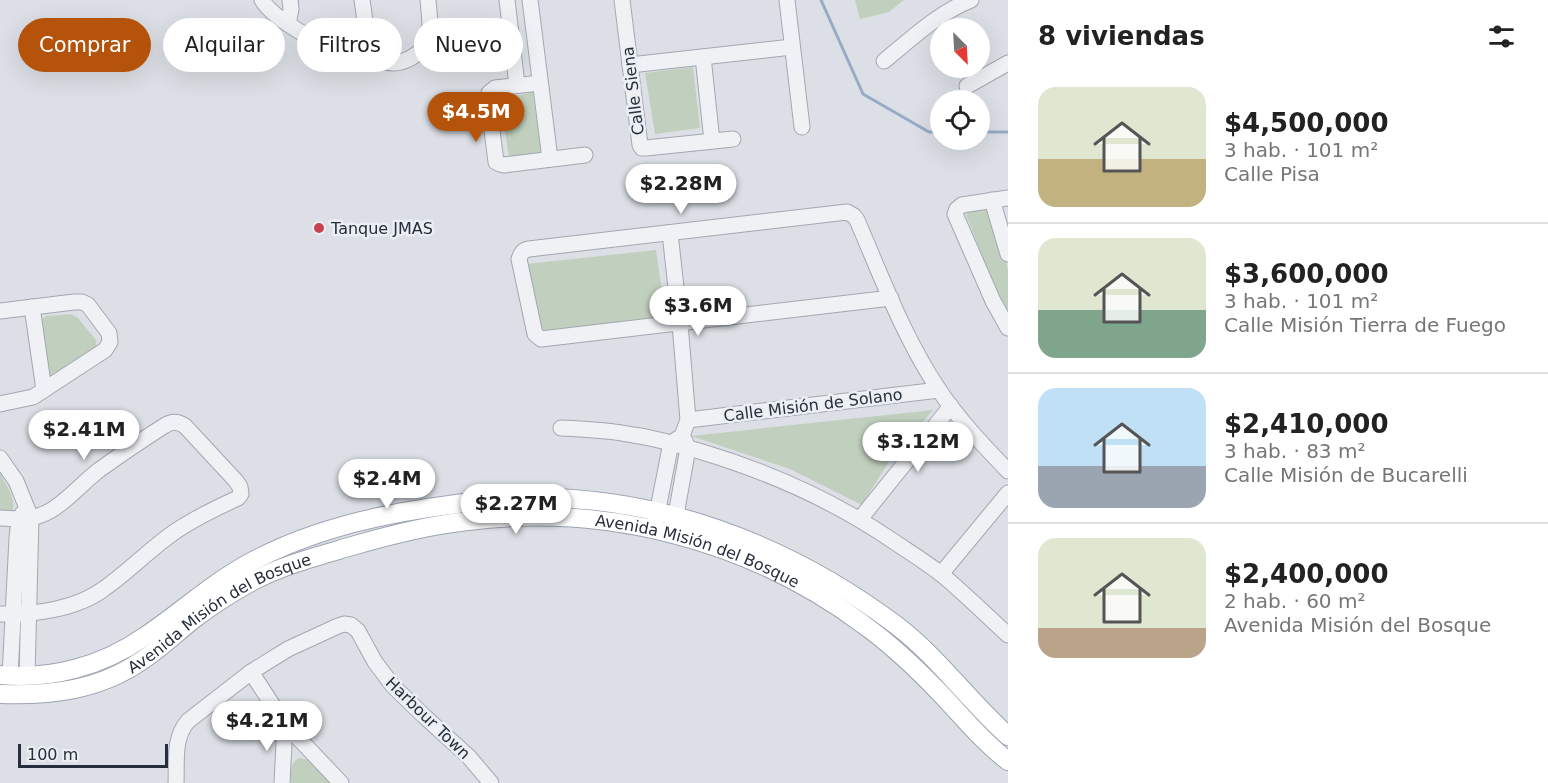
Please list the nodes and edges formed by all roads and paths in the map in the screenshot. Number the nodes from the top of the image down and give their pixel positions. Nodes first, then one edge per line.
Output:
1 (262, 0) edge
2 (290, 0) edge
3 (362, 0) edge
4 (428, 0) edge
5 (507, 0) edge
6 (530, 0) edge
7 (622, 0) edge
8 (787, 0) edge
9 (971, 0) edge
10 (365, 18) edge
11 (288, 24) junction
12 (297, 29) edge
13 (792, 47) junction
14 (703, 57) junction
15 (402, 61) edge
16 (884, 61) dead end
17 (1008, 63) edge
18 (630, 65) junction
19 (540, 82) junction
20 (517, 85) junction
21 (967, 86) dead end
22 (802, 127) dead end
23 (733, 139) dead end
24 (712, 141) junction
25 (585, 155) dead end
26 (550, 159) junction
27 (1008, 198) edge
28 (992, 200) junction
29 (670, 233) junction
30 (1008, 254) edge
31 (891, 298) junction
32 (32, 307) junction
33 (0, 311) edge
34 (680, 324) junction
35 (1008, 328) edge
36 (44, 390) junction
37 (939, 390) junction
38 (0, 404) edge
39 (951, 406) junction
40 (688, 420) junction
41 (561, 428) dead end
42 (680, 442) junction
43 (0, 458) edge
44 (1008, 471) edge
45 (1008, 493) edge
46 (415, 510) junction
47 (25, 515) junction
48 (0, 518) edge
49 (860, 519) junction
50 (655, 521) junction
51 (674, 525) junction
52 (384, 537) junction
53 (941, 574) junction
54 (29, 613) junction
55 (6, 614) edge
56 (1008, 635) edge
57 (251, 672) junction
58 (12, 676) edge
59 (0, 694) edge
60 (285, 724) junction
61 (1008, 736) edge
62 (1008, 761) edge
63 (176, 783) edge
64 (282, 783) edge
65 (341, 783) edge
66 (491, 783) edge

1 - 11 street
2 - 11 street
3 - 10 street
4 - 15 street
5 - 20 street
6 - 19 street
7 - 18 street, Calle Siena
8 - 13 street
9 - 16 street
11 - 12 street
13 - 14 street
13 - 22 street
14 - 18 street
14 - 24 street
17 - 21 street
18 - 24 street, Calle Siena
19 - 20 street
19 - 26 street
20 - 26 street
23 - 24 street, Calle Siena
25 - 26 street
27 - 28 street
28 - 30 street
28 - 35 street
29 - 31 street
29 - 34 street
29 - 34 street
31 - 34 street
31 - 37 street
32 - 33 street
32 - 36 street
32 - 36 street
34 - 40 street
36 - 38 street
37 - 39 street
37 - 40 street, Calle Misión de Solano
39 - 44 street
39 - 49 street
40 - 42 street
41 - 42 street
42 - 49 street
42 - 50 street
42 - 51 street
43 - 47 street
45 - 53 street
46 - 50 main road, Avenida Misión del Bosque
46 - 52 main road
46 - 58 main road, Avenida Misión del Bosque
47 - 48 street
47 - 54 street
47 - 54 street
47 - 55 street
49 - 53 street
50 - 51 main road, Avenida Misión del Bosque
50 - 52 main road, Avenida Misión del Bosque
51 - 61 main road, Avenida Misión del Bosque
51 - 62 main road, Avenida Misión del Bosque
52 - 59 main road, Avenida Misión del Bosque
53 - 56 street
54 - 55 street
54 - 58 street
55 - 58 street
57 - 60 street
57 - 63 street, Harbour Town
57 - 66 street, Harbour Town
60 - 64 street
60 - 65 street

